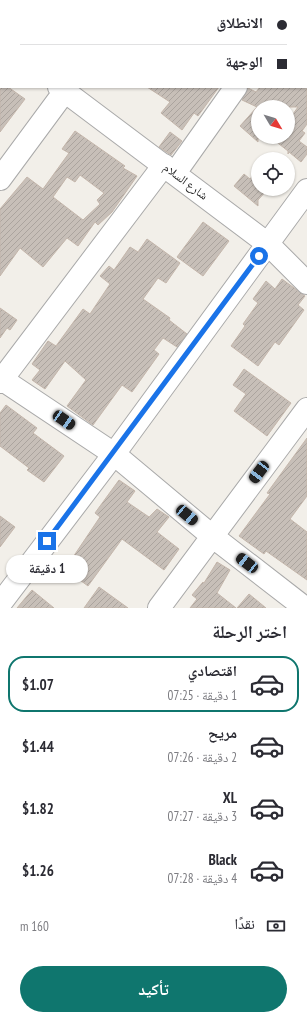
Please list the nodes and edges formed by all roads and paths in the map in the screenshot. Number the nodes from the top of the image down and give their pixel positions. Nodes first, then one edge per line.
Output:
1 (235, 88) edge
2 (72, 92) edge
3 (169, 169) junction
4 (0, 178) edge
5 (307, 190) edge
6 (268, 244) junction
7 (307, 283) edge
8 (1, 380) edge
9 (307, 409) edge
10 (114, 454) junction
11 (212, 536) junction
12 (0, 604) edge
13 (159, 608) edge
14 (305, 608) edge

1 - 3 street
2 - 3 street, شارع السلام
2 - 4 street
3 - 6 street, شارع السلام
3 - 8 street
5 - 6 street
6 - 7 street, شارع السلام
6 - 10 street
8 - 10 street
9 - 11 street
10 - 11 street
10 - 12 street
11 - 13 street
11 - 14 street

